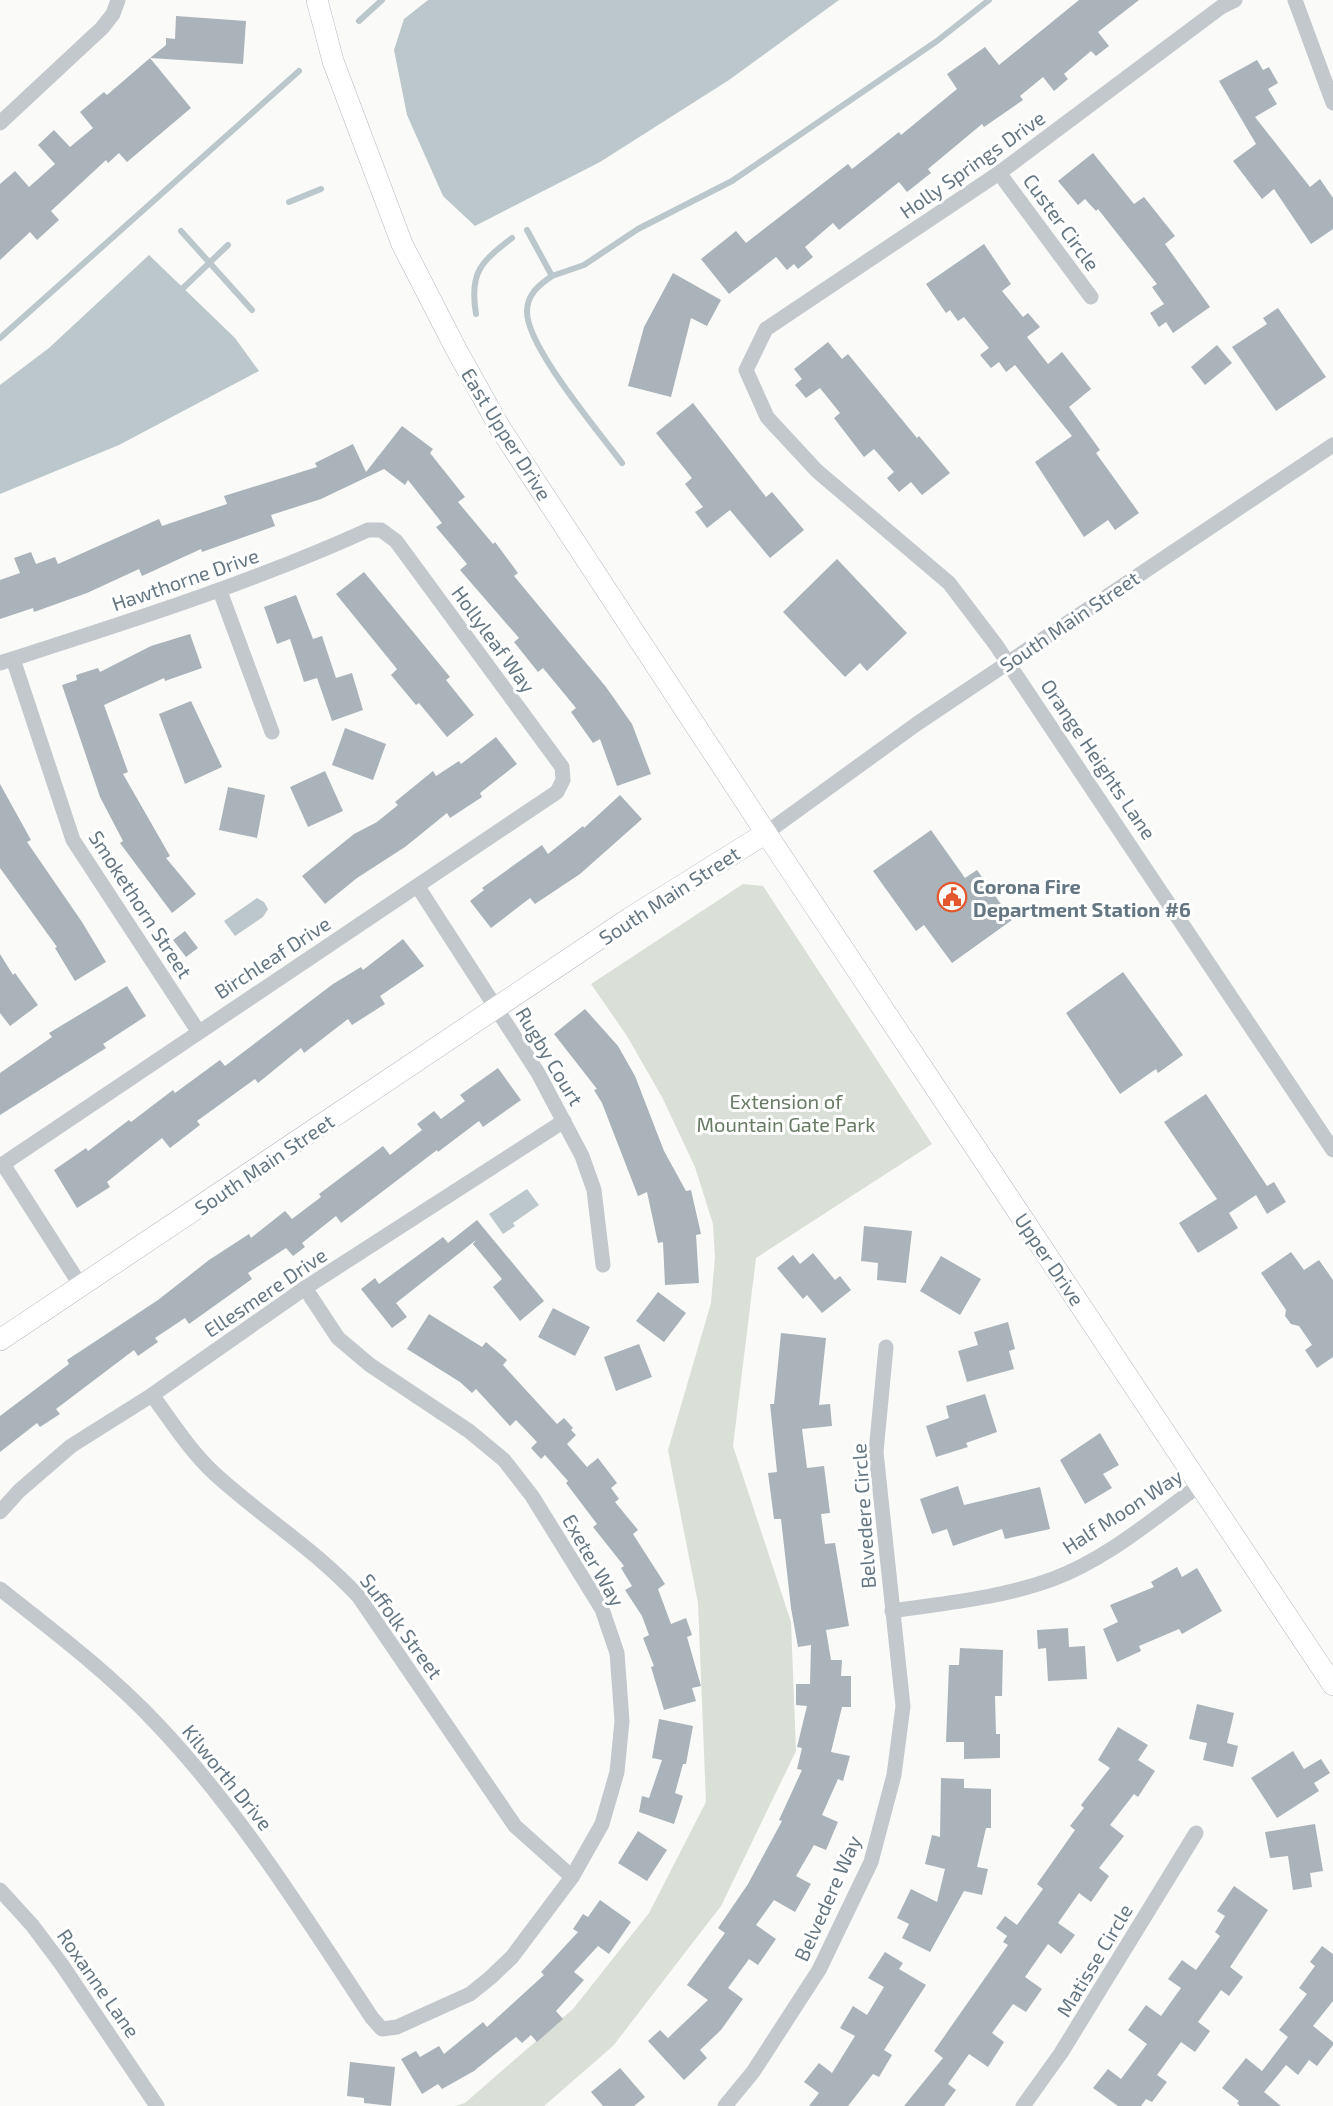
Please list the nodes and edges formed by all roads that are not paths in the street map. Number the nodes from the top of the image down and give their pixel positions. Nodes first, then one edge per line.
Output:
1 (118, 0) edge
2 (317, 0) edge
3 (1235, 0) edge
4 (1295, 0) edge
5 (1333, 103) edge
6 (0, 123) edge
7 (999, 173) junction
8 (1090, 297) dead end
9 (746, 370) joint
10 (1333, 445) edge
11 (381, 530) joint
12 (220, 591) junction
13 (7, 661) edge
14 (1009, 661) junction
15 (272, 732) dead end
16 (563, 780) joint
17 (766, 833) junction
18 (418, 887) junction
19 (497, 1009) junction
20 (198, 1031) junction
21 (564, 1120) junction
22 (1333, 1150) edge
23 (2, 1165) edge
24 (603, 1265) dead end
25 (81, 1286) junction
26 (305, 1288) junction
27 (0, 1340) edge
28 (886, 1347) dead end
29 (152, 1395) junction
30 (1200, 1485) junction
31 (0, 1512) edge
32 (0, 1588) edge
33 (892, 1611) junction
34 (1333, 1684) edge
35 (1196, 1833) dead end
36 (572, 1877) junction
37 (0, 1890) edge
38 (382, 2029) joint
39 (157, 2106) edge
40 (725, 2106) edge
41 (1023, 2106) edge

1 - 6 street
2 - 17 main road, East Upper Drive
3 - 7 street, Holly Springs Drive
4 - 5 street
7 - 8 street, Custer Circle
7 - 9 street, Holly Springs Drive
9 - 14 street, Orange Heights Lane
10 - 14 street, South Main Street
11 - 12 street, Hawthorne Drive
11 - 16 street, Hollyleaf Way
12 - 13 street, Hawthorne Drive
12 - 15 street
13 - 20 street, Smokethorn Street
14 - 17 street, South Main Street
14 - 22 street, Orange Heights Lane
16 - 18 street, Birchleaf Drive
17 - 19 main road, South Main Street
17 - 30 main road, Upper Drive
18 - 19 street, Rugby Court
18 - 20 street, Birchleaf Drive
19 - 21 street, Rugby Court
19 - 25 main road, South Main Street
20 - 23 street, Birchleaf Drive
21 - 24 street, Rugby Court
21 - 26 street, Ellesmere Drive
23 - 25 street
25 - 27 main road, South Main Street
26 - 29 street, Ellesmere Drive
26 - 36 street, Exeter Way
28 - 33 street, Belvedere Circle
29 - 31 street, Ellesmere Drive
29 - 36 street, Suffolk Street
30 - 33 street, Half Moon Way
30 - 34 main road, Upper Drive
32 - 38 street, Kilworth Drive
33 - 40 street, Belvedere Way
35 - 41 street, Matisse Circle
36 - 38 street, Exeter Way
37 - 39 street, Roxanne Lane

